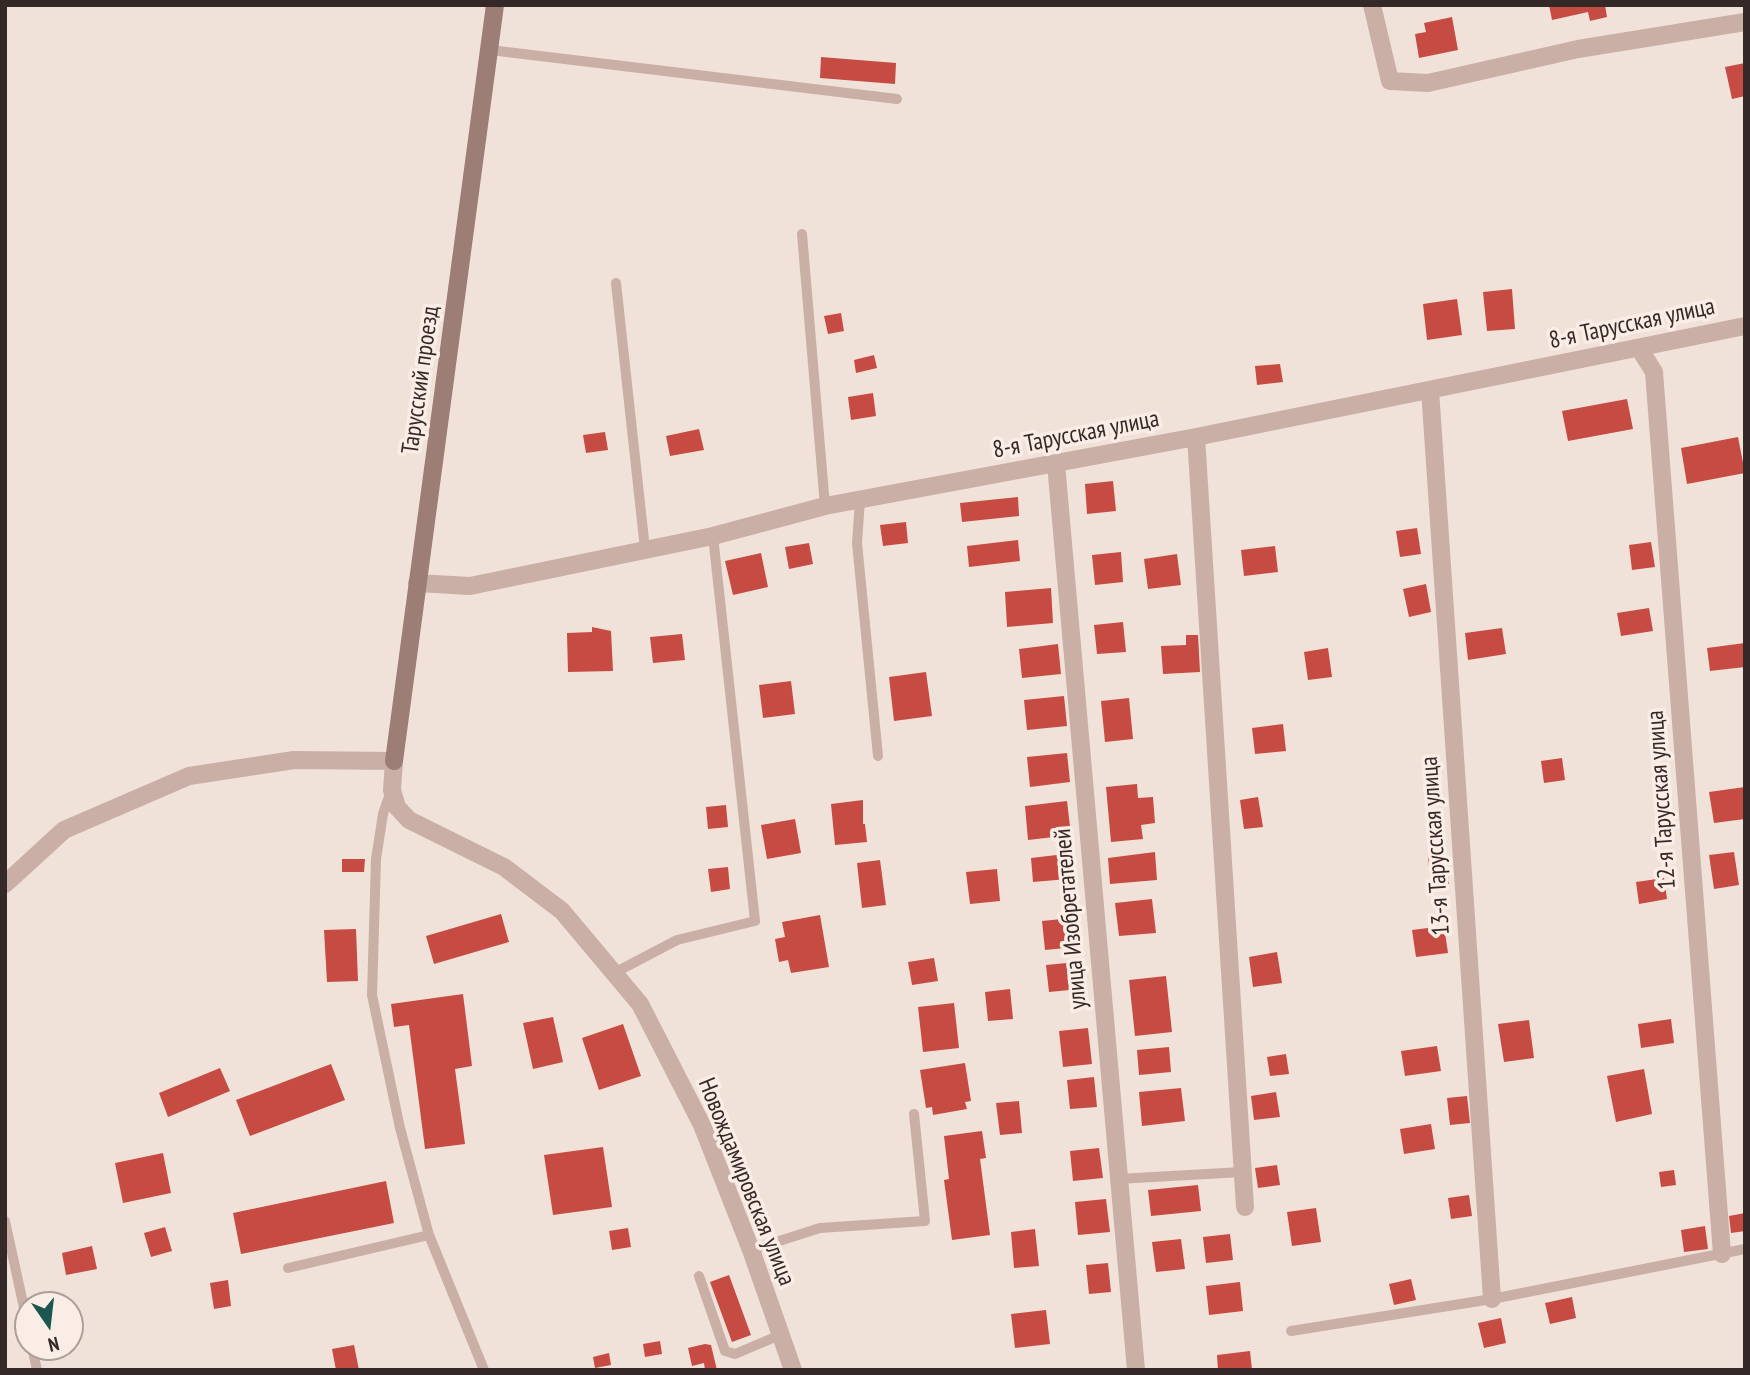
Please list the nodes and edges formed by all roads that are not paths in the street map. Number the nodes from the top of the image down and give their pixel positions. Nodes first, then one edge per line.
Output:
1 (495, 5) edge
2 (1372, 5) edge
3 (1745, 22) edge
4 (490, 50) junction
5 (897, 99) dead end
6 (802, 233) dead end
7 (616, 284) dead end
8 (1745, 326) edge
9 (1639, 348) junction
10 (1430, 390) junction
11 (1196, 437) junction
12 (1056, 464) junction
13 (860, 500) junction
14 (825, 506) junction
15 (713, 536) junction
16 (645, 549) junction
17 (417, 583) junction
18 (878, 756) dead end
19 (394, 761) junction
20 (391, 790) junction
21 (5, 884) edge
22 (616, 972) junction
23 (914, 1114) dead end
24 (1242, 1172) junction
25 (1118, 1179) junction
26 (1245, 1207) dead end
27 (5, 1221) edge
28 (429, 1235) junction
29 (1745, 1249) edge
30 (751, 1250) junction
31 (1722, 1254) junction
32 (288, 1268) dead end
33 (699, 1276) dead end
34 (20, 1291) edge
35 (1492, 1299) junction
36 (1291, 1331) dead end
37 (780, 1335) junction
38 (484, 1370) edge
39 (793, 1370) edge
40 (1136, 1370) edge

1 - 4 street, Тарусский проезд
2 - 3 street
4 - 5 lane
4 - 17 street, Тарусский проезд
6 - 14 lane
7 - 16 lane
8 - 9 street, 8-я Тарусская улица
9 - 10 street, 8-я Тарусская улица
9 - 31 street, 12-я Тарусская улица
10 - 11 street, 8-я Тарусская улица
10 - 35 street, 13-я Тарусская улица
11 - 12 street, 8-я Тарусская улица
11 - 24 street
12 - 13 street, 8-я Тарусская улица
12 - 25 street, улица Изобретателей
13 - 14 street, 8-я Тарусская улица
13 - 18 lane
14 - 15 street, 8-я Тарусская улица
15 - 16 street, 8-я Тарусская улица
15 - 22 lane
16 - 17 street, 8-я Тарусская улица
17 - 19 street, Тарусский проезд
19 - 20 street
19 - 21 street
20 - 22 street, Новождамировская улица
20 - 28 lane
22 - 30 street, Новождамировская улица
23 - 30 lane
24 - 25 lane
24 - 26 street
25 - 40 street, улица Изобретателей
27 - 34 lane
28 - 32 lane
28 - 38 lane
29 - 31 lane
30 - 37 street, Новождамировская улица
31 - 35 lane
33 - 37 lane
35 - 36 lane
37 - 39 street, Новождамировская улица

